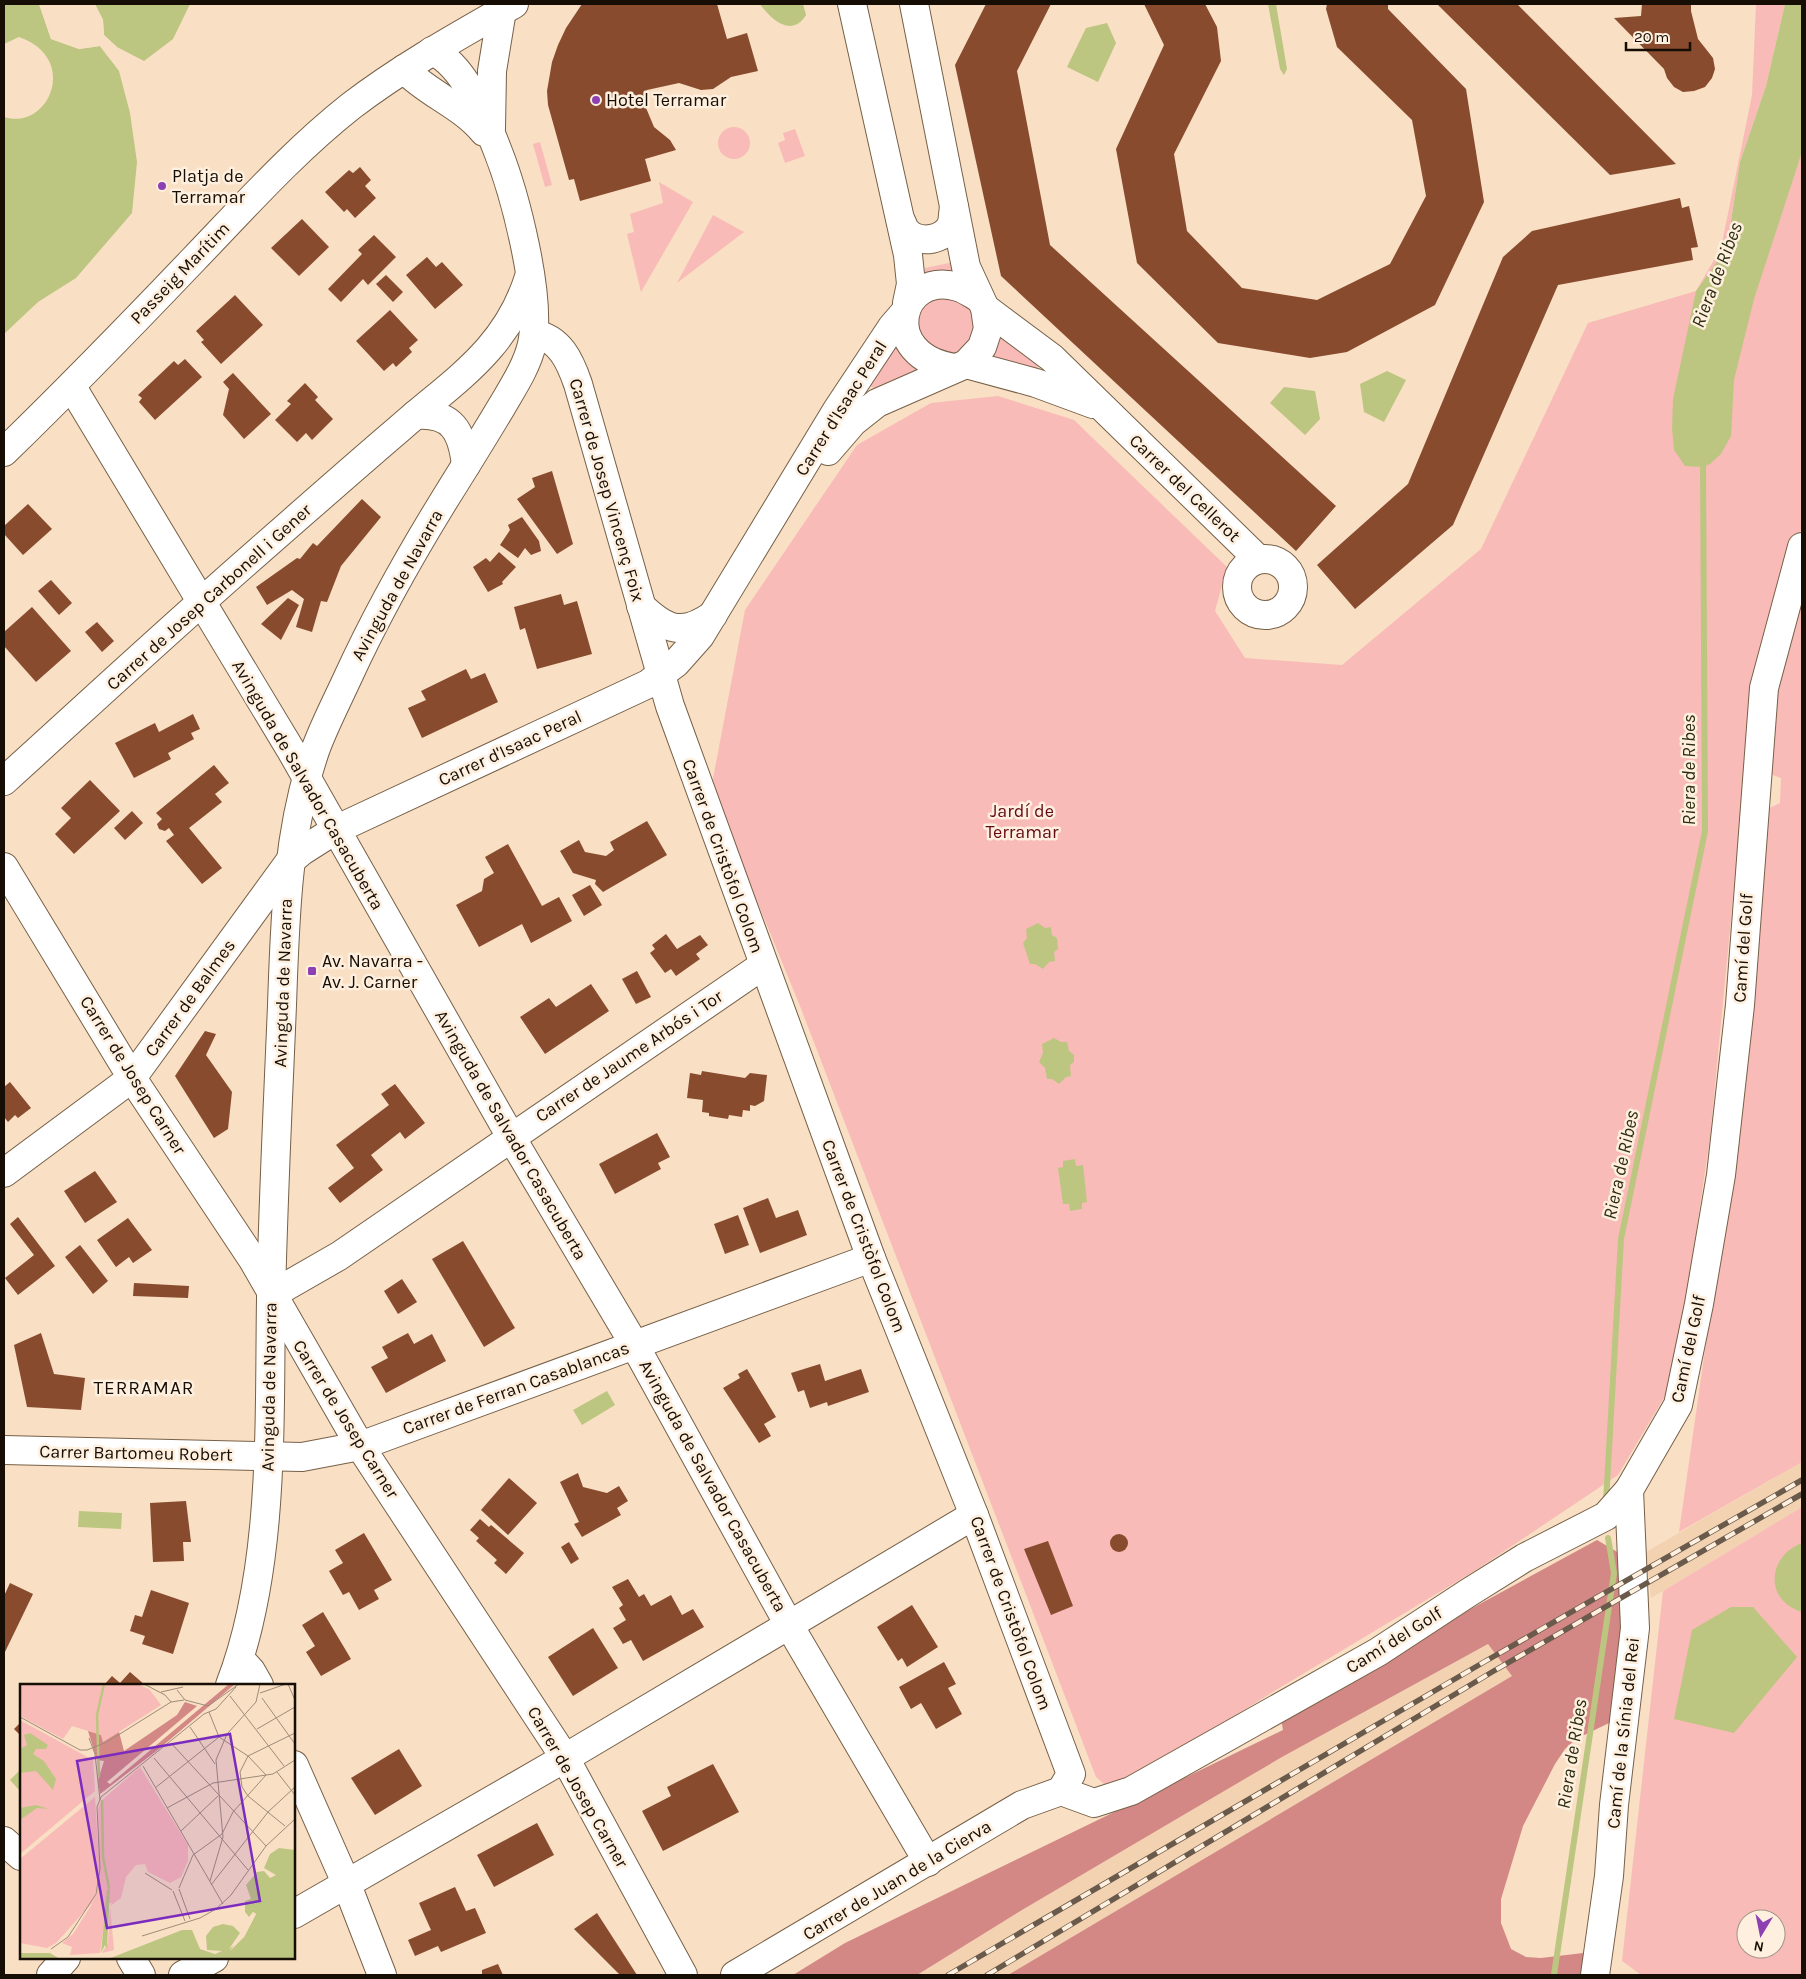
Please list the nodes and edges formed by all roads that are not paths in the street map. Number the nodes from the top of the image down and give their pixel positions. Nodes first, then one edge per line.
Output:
1 (852, 4) edge
2 (914, 4) edge
3 (508, 7) edge
4 (432, 51) junction
5 (404, 69) junction
6 (494, 139) junction
7 (954, 207) junction
8 (901, 221) junction
9 (529, 277) junction
10 (982, 303) junction
11 (906, 308) junction
12 (534, 334) junction
13 (960, 366) junction
14 (72, 387) junction
15 (415, 415) junction
16 (1111, 416) junction
17 (4, 452) edge
18 (466, 465) junction
19 (780, 506) junction
20 (1802, 547) edge
21 (1258, 560) dead end
22 (201, 603) junction
23 (641, 606) junction
24 (713, 615) junction
25 (660, 675) junction
26 (307, 779) junction
27 (4, 781) edge
28 (335, 830) junction
29 (290, 861) junction
30 (4, 867) edge
31 (762, 966) junction
32 (132, 1078) junction
33 (510, 1137) junction
34 (4, 1173) edge
35 (870, 1258) junction
36 (271, 1295) junction
37 (634, 1344) junction
38 (360, 1446) junction
39 (4, 1450) edge
40 (269, 1457) junction
41 (1628, 1490) junction
42 (974, 1515) junction
43 (789, 1625) junction
44 (240, 1659) junction
45 (230, 1684) edge
46 (258, 1684) edge
47 (565, 1758) junction
48 (295, 1767) edge
49 (1061, 1791) junction
50 (4, 1840) edge
51 (20, 1855) edge
52 (928, 1862) junction
53 (346, 1885) junction
54 (295, 1913) edge
55 (65, 1959) edge
56 (212, 1959) edge
57 (51, 1975) edge
58 (183, 1975) edge
59 (382, 1975) edge
60 (683, 1975) edge
61 (735, 1975) edge
62 (1595, 1975) edge

1 - 8 street
2 - 7 street
3 - 4 street, Passeig Marítim
3 - 6 street
4 - 5 street, Passeig Marítim
4 - 6 street
5 - 6 street
5 - 14 street, Passeig Marítim
6 - 9 street
7 - 8 street
7 - 10 street
8 - 11 street
9 - 12 street
9 - 15 street, Carrer de Josep Carbonell i Gener
10 - 11 street
10 - 13 street
10 - 16 street, Carrer del Cellerot
11 - 13 street
11 - 19 street, Carrer d'Isaac Peral
12 - 18 street, Avinguda de Navarra
12 - 23 street, Carrer de Josep Vincenç Foix
13 - 16 street, Carrer del Cellerot
13 - 19 street, Carrer d'Isaac Peral
14 - 17 street, Passeig Marítim
14 - 22 street, Avinguda de Salvador Casacuberta
15 - 18 street
15 - 22 street, Carrer de Josep Carbonell i Gener
16 - 21 street, Carrer del Cellerot
18 - 26 street, Avinguda de Navarra
19 - 24 street, Carrer d'Isaac Peral
20 - 41 street, Camí del Golf
22 - 26 street, Avinguda de Salvador Casacuberta
22 - 27 street, Carrer de Josep Carbonell i Gener
23 - 24 street, Carrer d'Isaac Peral
23 - 25 street, Carrer de Josep Vincenç Foix
24 - 25 street, Carrer d'Isaac Peral
25 - 28 street, Carrer d'Isaac Peral
25 - 31 street, Carrer de Cristòfol Colom
26 - 28 street, Avinguda de Salvador Casacuberta
26 - 29 street, Avinguda de Navarra
28 - 29 street, Carrer d'Isaac Peral
28 - 33 street, Avinguda de Salvador Casacuberta
29 - 32 street, Carrer de Balmes
29 - 36 street, Avinguda de Navarra
30 - 32 street, Carrer de Josep Carner
31 - 33 street, Carrer de Jaume Arbós i Tor
31 - 35 street, Carrer de Cristòfol Colom
32 - 34 street, Carrer de Balmes
32 - 36 street, Carrer de Josep Carner
33 - 36 street, Carrer de Jaume Arbós i Tor
33 - 37 street, Avinguda de Salvador Casacuberta
35 - 37 street, Carrer de Ferran Casablancas
35 - 42 street, Carrer de Cristòfol Colom
36 - 38 street, Carrer de Josep Carner
36 - 40 street, Avinguda de Navarra
37 - 38 street, Carrer de Ferran Casablancas
37 - 43 street, Avinguda de Salvador Casacuberta
38 - 40 street, Carrer de Ferran Casablancas
38 - 47 street, Carrer de Josep Carner
39 - 40 street, Carrer Bartomeu Robert
40 - 44 street, Avinguda de Navarra
41 - 49 street, Camí del Golf
41 - 62 street, Camí de la Sínia del Rei
42 - 43 street
42 - 49 street, Carrer de Cristòfol Colom
43 - 47 street
43 - 52 street, Avinguda de Salvador Casacuberta
44 - 45 street, Avinguda de Navarra
44 - 46 street
47 - 53 street
47 - 60 street, Carrer de Josep Carner
48 - 53 street
49 - 52 street, Carrer de Juan de la Cierva
50 - 51 street
52 - 61 street, Carrer de Juan de la Cierva
53 - 54 street
53 - 59 street
55 - 57 street
56 - 58 street

